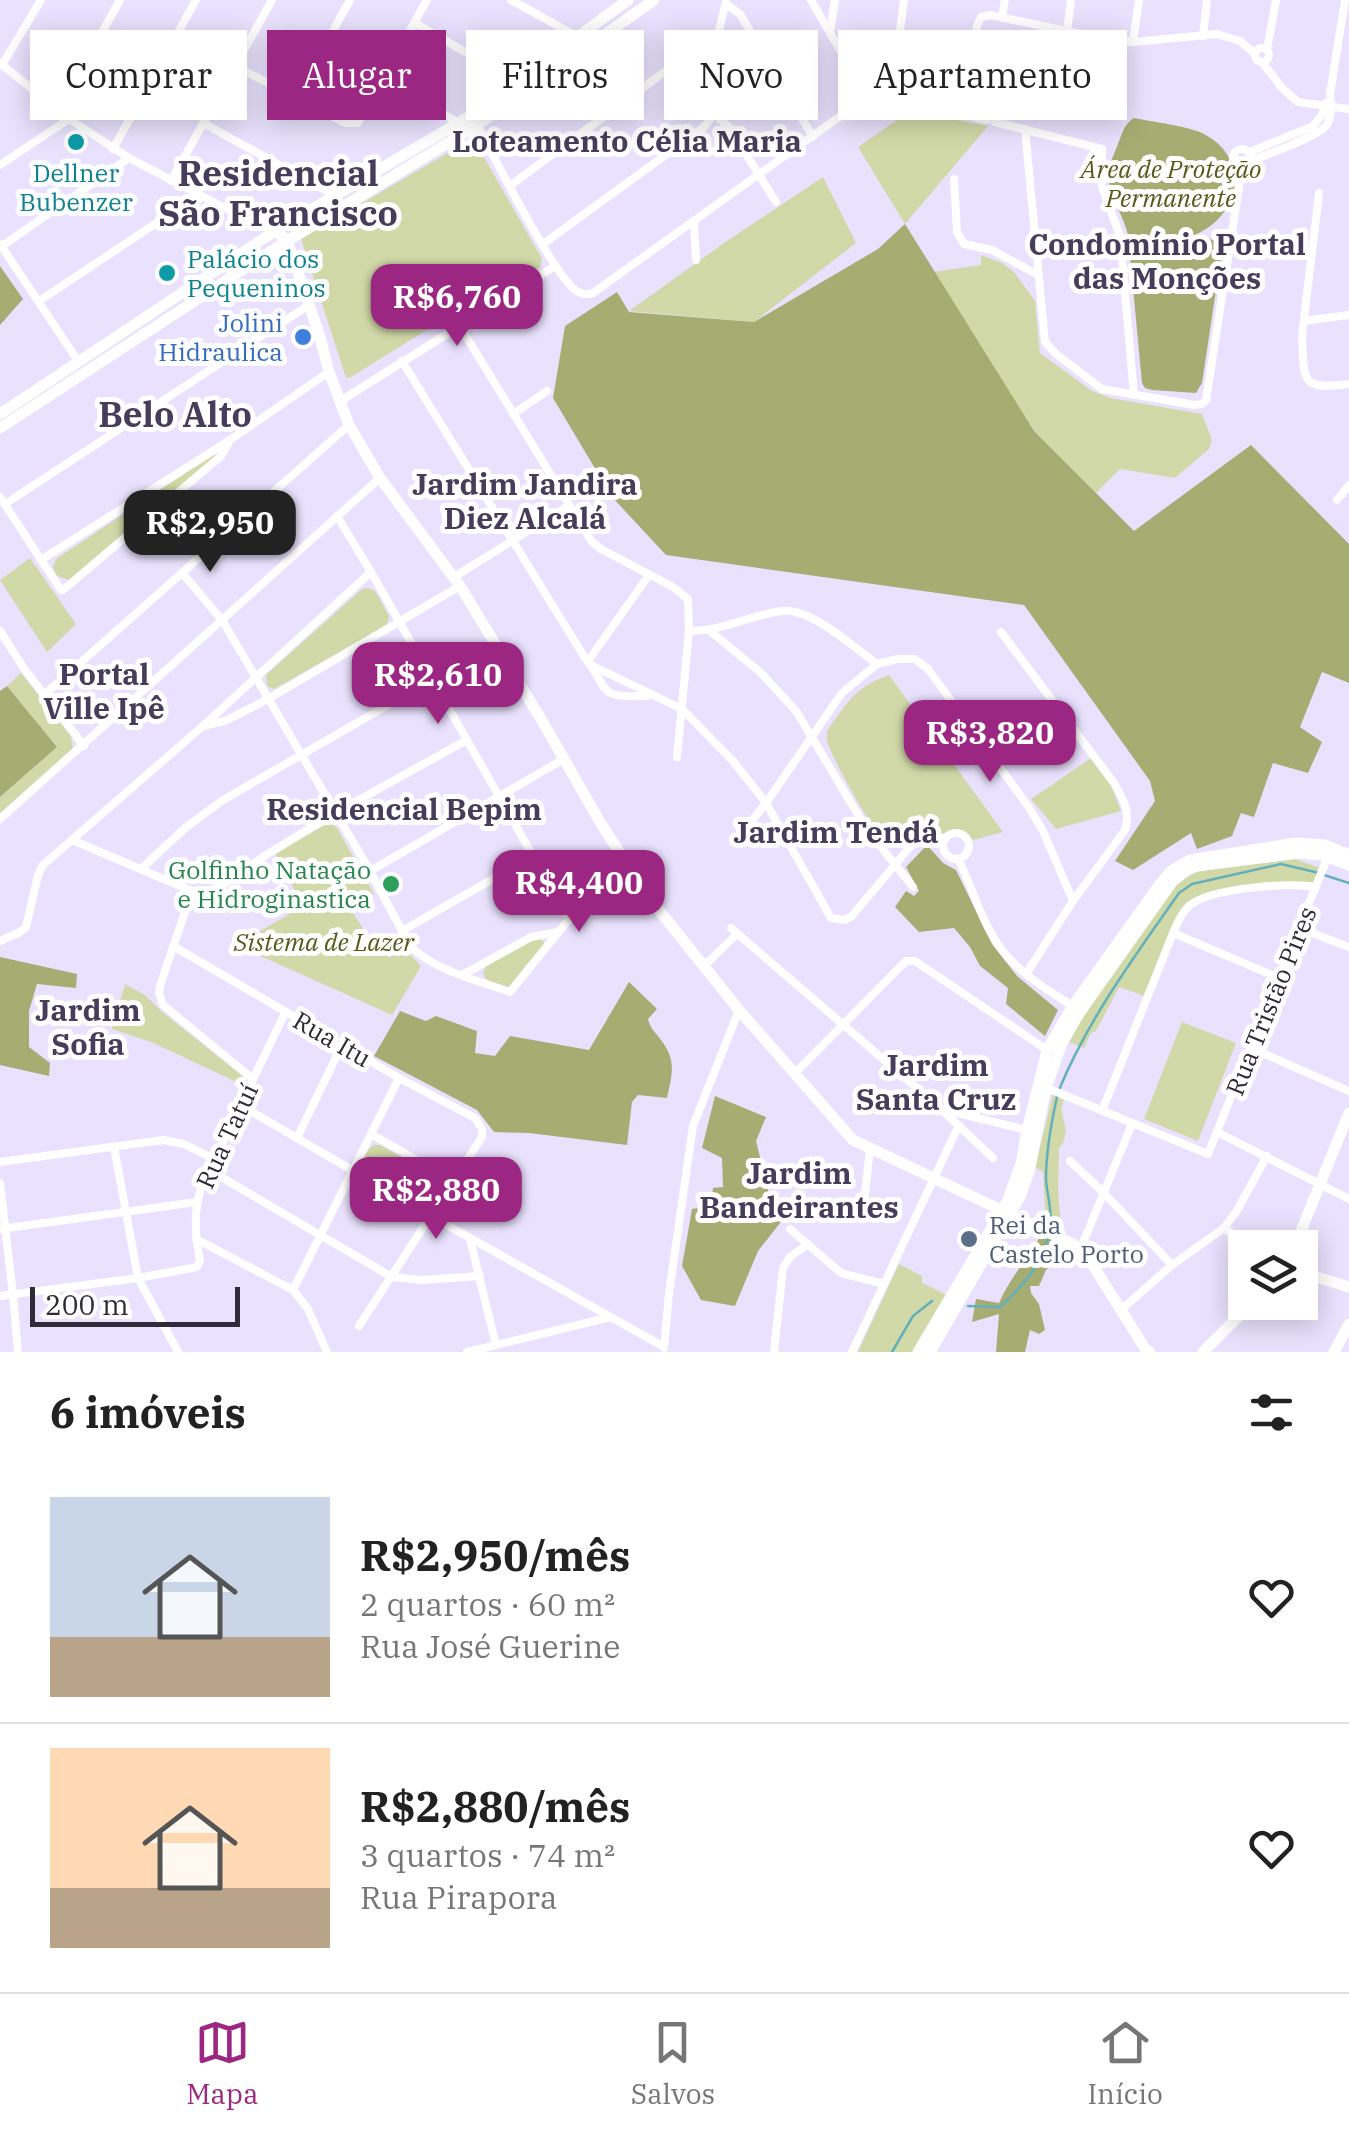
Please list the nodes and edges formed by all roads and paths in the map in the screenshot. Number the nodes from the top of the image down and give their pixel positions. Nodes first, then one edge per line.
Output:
1 (41, 0) edge
2 (120, 0) edge
3 (196, 0) edge
4 (272, 0) edge
5 (350, 0) edge
6 (428, 0) edge
7 (511, 0) edge
8 (654, 0) edge
9 (811, 0) edge
10 (836, 0) edge
11 (904, 0) edge
12 (1004, 0) edge
13 (1071, 0) edge
14 (1139, 0) edge
15 (1207, 0) edge
16 (1276, 0) edge
17 (1345, 0) edge
18 (622, 2) edge
19 (726, 2) edge
20 (1002, 16) junction
21 (416, 22) junction
22 (1044, 27) junction
23 (103, 30) edge
24 (333, 30) edge
25 (412, 30) edge
26 (564, 30) edge
27 (588, 30) edge
28 (718, 30) edge
29 (900, 30) edge
30 (976, 30) edge
31 (1043, 30) edge
32 (1062, 30) edge
33 (1068, 30) edge
34 (830, 32) junction
35 (1203, 36) junction
36 (1127, 41) edge
37 (1133, 42) junction
38 (247, 45) edge
39 (838, 46) edge
40 (466, 52) edge
41 (1258, 58) junction
42 (1, 64) edge
43 (664, 73) edge
44 (30, 87) edge
45 (1328, 107) junction
46 (1349, 109) edge
47 (446, 116) edge
48 (466, 117) edge
49 (838, 119) edge
50 (66, 120) edge
51 (72, 120) edge
52 (205, 120) edge
53 (709, 120) edge
54 (721, 120) edge
55 (987, 120) edge
56 (458, 123) junction
57 (203, 124) junction
58 (477, 125) junction
59 (1026, 129) junction
60 (814, 137) junction
61 (113, 148) junction
62 (1251, 156) junction
63 (129, 158) junction
64 (0, 165) edge
65 (1242, 168) junction
66 (760, 176) junction
67 (954, 179) dead end
68 (171, 181) junction
69 (511, 185) junction
70 (1318, 193) dead end
71 (200, 194) junction
72 (334, 195) junction
73 (776, 202) dead end
74 (694, 222) junction
75 (271, 233) junction
76 (283, 243) junction
77 (543, 244) junction
78 (1, 245) edge
79 (696, 260) dead end
80 (555, 266) junction
81 (1038, 275) junction
82 (39, 301) junction
83 (309, 305) junction
84 (1349, 315) edge
85 (1304, 320) junction
86 (459, 325) junction
87 (78, 361) junction
88 (402, 361) junction
89 (329, 372) junction
90 (1349, 384) edge
91 (547, 391) dead end
92 (1134, 395) junction
93 (19, 401) junction
94 (340, 402) junction
95 (0, 414) edge
96 (514, 414) junction
97 (0, 425) edge
98 (349, 425) junction
99 (230, 440) junction
100 (380, 478) junction
101 (1349, 485) edge
102 (2, 500) edge
103 (1337, 500) dead end
104 (568, 506) junction
105 (336, 516) junction
106 (512, 540) junction
107 (41, 560) junction
108 (371, 572) junction
109 (183, 574) junction
110 (649, 575) junction
111 (457, 581) junction
112 (222, 620) junction
113 (400, 622) junction
114 (0, 631) edge
115 (689, 631) junction
116 (710, 631) junction
117 (1001, 632) dead end
118 (590, 664) junction
119 (877, 664) junction
120 (256, 676) junction
121 (433, 679) junction
122 (44, 695) junction
123 (650, 696) junction
124 (268, 700) junction
125 (682, 709) junction
126 (203, 726) junction
127 (812, 736) junction
128 (466, 740) junction
129 (84, 746) junction
130 (301, 755) junction
131 (677, 757) dead end
132 (564, 759) junction
133 (500, 797) junction
134 (766, 803) junction
135 (335, 812) junction
136 (0, 819) edge
137 (740, 836) dead end
138 (946, 838) junction
139 (72, 840) junction
140 (1349, 854) edge
141 (621, 855) junction
142 (532, 856) junction
143 (1328, 856) junction
144 (958, 859) junction
145 (1349, 865) edge
146 (895, 866) junction
147 (142, 868) junction
148 (370, 870) junction
149 (1318, 882) junction
150 (913, 887) dead end
151 (192, 891) junction
152 (1073, 901) junction
153 (568, 919) junction
154 (1299, 928) junction
155 (402, 931) junction
156 (558, 932) junction
157 (1172, 933) junction
158 (0, 942) edge
159 (172, 946) junction
160 (1349, 947) edge
161 (704, 966) junction
162 (464, 974) junction
163 (1026, 974) junction
164 (1279, 978) junction
165 (1076, 1009) junction
166 (739, 1010) junction
167 (285, 1013) junction
168 (844, 1025) junction
169 (342, 1045) junction
170 (1251, 1048) junction
171 (1047, 1050) junction
172 (796, 1074) junction
173 (399, 1078) junction
174 (253, 1079) junction
175 (1046, 1088) junction
176 (1349, 1091) edge
177 (240, 1105) junction
178 (941, 1109) junction
179 (1102, 1112) junction
180 (1349, 1113) edge
181 (959, 1124) junction
182 (1132, 1124) junction
183 (1031, 1131) junction
184 (1219, 1133) junction
185 (371, 1134) junction
186 (297, 1138) junction
187 (114, 1146) junction
188 (870, 1149) junction
189 (1267, 1156) junction
190 (993, 1158) dead end
191 (214, 1159) junction
192 (1070, 1161) dead end
193 (0, 1162) edge
194 (209, 1170) junction
195 (353, 1171) junction
196 (933, 1180) junction
197 (453, 1181) junction
198 (0, 1183) edge
199 (1321, 1183) junction
200 (1104, 1193) junction
201 (1349, 1199) edge
202 (196, 1202) junction
203 (125, 1212) junction
204 (863, 1212) dead end
205 (1006, 1213) junction
206 (430, 1216) junction
207 (790, 1228) dead end
208 (1224, 1228) junction
209 (3, 1229) edge
210 (1301, 1230) edge
211 (1228, 1231) edge
212 (320, 1235) junction
213 (470, 1238) junction
214 (196, 1239) junction
215 (808, 1244) junction
216 (1080, 1250) junction
217 (220, 1252) junction
218 (200, 1263) junction
219 (1172, 1265) junction
220 (392, 1276) junction
221 (480, 1276) junction
222 (138, 1278) junction
223 (1318, 1278) edge
224 (884, 1284) junction
225 (1349, 1287) edge
226 (14, 1294) junction
227 (297, 1294) junction
228 (0, 1296) edge
229 (951, 1307) junction
230 (1121, 1310) junction
231 (611, 1317) junction
232 (1235, 1320) edge
233 (1349, 1324) edge
234 (359, 1326) dead end
235 (496, 1345) junction
236 (664, 1350) edge
237 (1145, 1351) edge
238 (18, 1352) edge
239 (178, 1352) edge
240 (327, 1352) edge
241 (467, 1352) edge
242 (774, 1352) edge
243 (852, 1352) edge
244 (918, 1352) edge
245 (930, 1352) edge
246 (1203, 1352) edge
247 (1334, 1352) edge

1 - 42 street
2 - 23 street
3 - 61 street
4 - 38 street
5 - 24 street
6 - 21 street
7 - 26 street
8 - 58 main road
9 - 34 street
10 - 34 street
11 - 29 street
12 - 20 street
13 - 33 street
14 - 37 street
15 - 35 street
16 - 41 street
17 - 45 street
18 - 27 main road
19 - 28 street
19 - 60 street
20 - 22 street
20 - 30 street
21 - 25 street
21 - 40 street
22 - 31 street
22 - 32 street
34 - 39 street
35 - 37 street
35 - 41 street
36 - 37 street
41 - 45 street
42 - 44 street
43 - 69 street
45 - 46 street
45 - 62 street
47 - 56 street
48 - 56 main road
49 - 60 street
50 - 64 street
51 - 61 street
52 - 57 street
53 - 77 street
54 - 66 street
55 - 59 street
56 - 72 main road
57 - 68 street
57 - 72 street
58 - 69 street
58 - 76 main road
59 - 81 street
59 - 92 street
60 - 66 street
61 - 63 street
62 - 65 street
62 - 65 street
63 - 68 street
63 - 78 street
65 - 92 street
66 - 73 street
66 - 74 street
67 - 81 street
68 - 71 street
69 - 77 street
70 - 85 street
71 - 75 street
71 - 82 street
72 - 75 main road
74 - 79 street
74 - 80 street
75 - 76 main road
75 - 87 main road
76 - 83 main road
76 - 97 main road
77 - 80 street
78 - 82 street
80 - 86 street
81 - 92 street
82 - 87 street
83 - 89 main road
83 - 102 street
84 - 85 street
85 - 90 street
86 - 88 street
86 - 96 street
87 - 93 main road
88 - 94 street
88 - 106 street
89 - 94 main road
89 - 99 street
91 - 96 street
93 - 95 main road
93 - 97 main road
94 - 98 main road
96 - 104 street
98 - 100 main road
98 - 109 street
99 - 107 street
99 - 107 street
100 - 105 street
100 - 111 main road
101 - 103 street
102 - 107 street
104 - 106 street
104 - 110 street
105 - 108 street
105 - 112 street
106 - 111 street
106 - 118 street
108 - 113 street
108 - 120 street
109 - 112 street
109 - 122 street
110 - 115 street
110 - 118 street
111 - 113 street
111 - 132 main road
112 - 120 street
112 - 129 street
113 - 121 street
113 - 124 street
114 - 122 street
115 - 116 street
115 - 125 street
116 - 119 street
116 - 127 street
117 - 152 street
118 - 123 street
118 - 123 street
119 - 127 street
119 - 152 street
120 - 124 street
120 - 126 street
121 - 128 street
121 - 130 street
122 - 129 street
123 - 125 street
124 - 126 street
124 - 130 street
125 - 131 street
125 - 134 street
126 - 139 street
127 - 134 street
127 - 146 street
128 - 133 street
128 - 135 street
129 - 136 street
130 - 135 street
130 - 147 street
132 - 133 street
132 - 141 main road
133 - 142 street
133 - 148 street
134 - 137 street
134 - 146 street
135 - 148 street
135 - 151 street
138 - 144 street
138 - 144 street
138 - 146 street
139 - 147 street
139 - 158 street
140 - 143 main road
141 - 153 street
141 - 161 main road
142 - 153 street
142 - 155 street
143 - 145 main road
143 - 149 street, Rua Tristão Pires
143 - 165 main road
144 - 163 street
146 - 150 street
147 - 151 street
148 - 155 street
149 - 154 street, Rua Tristão Pires
149 - 157 street
151 - 159 street
152 - 163 street
153 - 156 street
154 - 160 street
154 - 164 street, Rua Tristão Pires
155 - 162 street
156 - 162 street
156 - 162 street
157 - 164 street
157 - 179 street
159 - 167 street, Rua Itu
159 - 174 street
161 - 166 main road
161 - 168 street
163 - 165 street
164 - 170 street, Rua Tristão Pires
165 - 171 main road
165 - 175 main road
166 - 172 main road
166 - 236 street
167 - 169 street, Rua Itu
167 - 174 street, Rua Tatuí
168 - 171 street
168 - 172 street
168 - 178 street
169 - 173 street, Rua Itu
169 - 186 street
170 - 176 street
170 - 184 street, Rua Tristão Pires
171 - 175 main road
172 - 188 main road
173 - 185 street
173 - 197 street, Rua Itu
174 - 177 street, Rua Tatuí
175 - 179 street
175 - 183 main road
177 - 186 street
177 - 191 street, Rua Tatuí
178 - 181 street
178 - 183 street
179 - 182 street
180 - 199 main road
181 - 190 street
181 - 196 street
182 - 184 street, Rua Tristão Pires
182 - 200 street
183 - 205 main road
184 - 189 street
185 - 195 street
185 - 197 street
186 - 195 street
187 - 191 street
187 - 193 street
187 - 203 street
188 - 196 main road
188 - 204 street
189 - 199 street
189 - 208 street
191 - 194 street, Rua Tatuí
192 - 200 street
194 - 202 street, Rua Tatuí
194 - 212 street
195 - 206 street
195 - 212 street
196 - 205 main road
196 - 224 street
197 - 206 street
198 - 209 street
199 - 201 street
199 - 210 main road
200 - 216 street
200 - 219 street
202 - 203 street
202 - 214 street, Rua Tatuí
203 - 209 street
203 - 222 street
205 - 216 main road
205 - 229 main road
206 - 213 street
206 - 220 street
207 - 215 street
208 - 211 street
208 - 219 street
209 - 226 street
212 - 220 street
212 - 227 street
213 - 221 street
213 - 231 street
214 - 217 street
214 - 218 street, Rua Tatuí
215 - 224 street
215 - 242 street
216 - 230 main road
217 - 218 street
217 - 227 street
218 - 222 street
219 - 230 street
220 - 221 street
220 - 234 street
221 - 235 street
222 - 226 street
222 - 239 street
223 - 225 main road
224 - 243 street
226 - 228 street
226 - 238 street
227 - 240 street
229 - 244 main road
229 - 245 main road
230 - 237 main road
231 - 235 street
231 - 236 street
232 - 246 main road
233 - 247 main road
235 - 241 street

